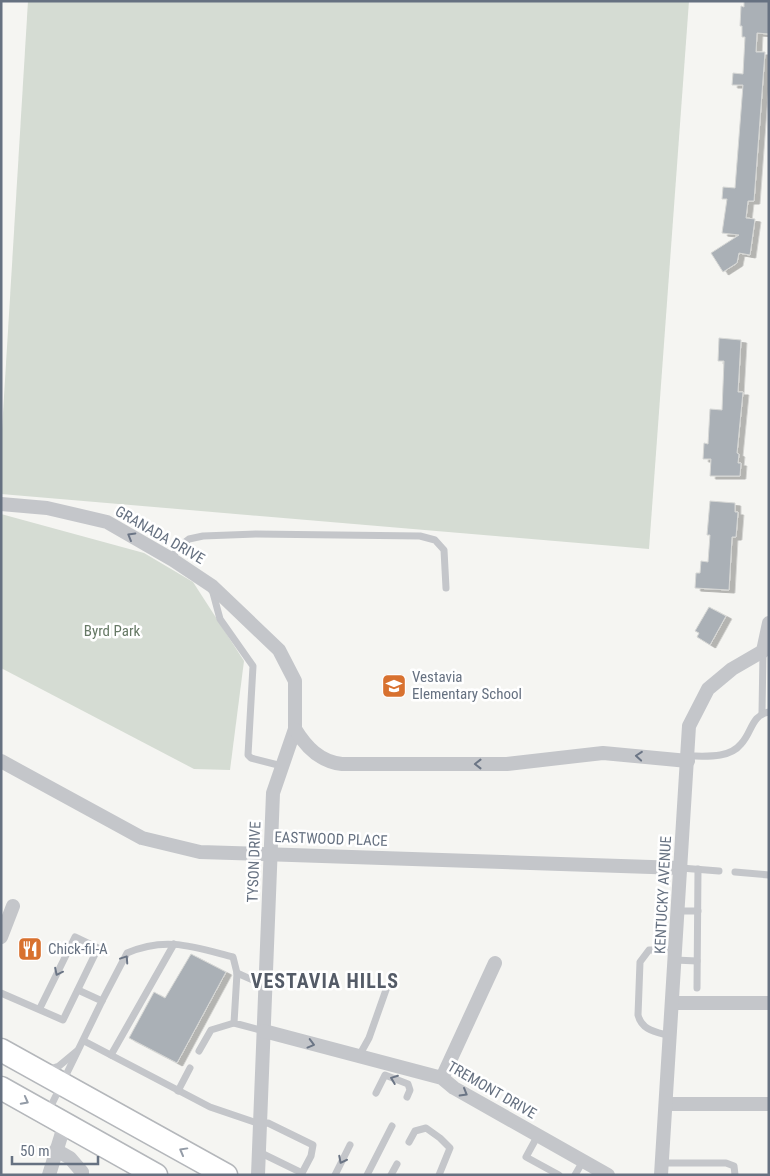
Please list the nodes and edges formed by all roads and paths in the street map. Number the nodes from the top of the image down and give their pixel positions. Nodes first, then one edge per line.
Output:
1 (1, 504) edge
2 (173, 560) junction
3 (212, 586) junction
4 (446, 588) dead end
5 (769, 623) edge
6 (766, 652) edge
7 (766, 686) edge
8 (765, 713) edge
9 (295, 728) junction
10 (688, 758) junction
11 (1, 761) edge
12 (282, 766) junction
13 (271, 854) junction
14 (681, 868) junction
15 (698, 869) junction
16 (720, 871) dead end
17 (736, 872) dead end
18 (769, 875) edge
19 (13, 906) dead end
20 (678, 911) junction
21 (698, 911) junction
22 (1, 937) edge
23 (174, 944) junction
24 (676, 955) junction
25 (697, 960) junction
26 (495, 963) dead end
27 (237, 973) junction
28 (266, 986) junction
29 (387, 987) dead end
30 (697, 988) dead end
31 (78, 990) junction
32 (1, 993) edge
33 (102, 1001) junction
34 (769, 1002) edge
35 (673, 1003) junction
36 (40, 1008) junction
37 (234, 1023) junction
38 (264, 1031) junction
39 (671, 1036) junction
40 (84, 1041) junction
41 (1, 1050) edge
42 (80, 1050) junction
43 (199, 1051) dead end
44 (111, 1055) junction
45 (359, 1056) junction
46 (190, 1068) dead end
47 (41, 1072) junction
48 (442, 1078) junction
49 (62, 1084) junction
50 (1, 1088) edge
51 (178, 1091) junction
52 (376, 1093) dead end
53 (407, 1097) dead end
54 (666, 1104) junction
55 (769, 1104) edge
56 (56, 1118) junction
57 (260, 1124) junction
58 (392, 1126) dead end
59 (538, 1135) junction
60 (409, 1142) dead end
61 (350, 1145) dead end
62 (56, 1150) junction
63 (259, 1152) junction
64 (583, 1160) junction
65 (397, 1164) dead end
66 (661, 1169) edge
67 (302, 1174) edge
68 (49, 1175) edge
69 (82, 1175) edge
70 (156, 1175) edge
71 (226, 1175) edge
72 (258, 1175) edge
73 (335, 1175) edge
74 (367, 1175) edge
75 (391, 1175) edge
76 (439, 1175) edge
77 (559, 1175) edge
78 (575, 1175) edge
79 (608, 1175) edge
80 (735, 1175) edge

2 -> 1 street, GRANADA DRIVE
2 - 3 street, GRANADA DRIVE
2 - 4 lane
3 - 9 street, TYSON DRIVE
3 - 12 lane
5 - 6 street
6 - 7 lane
6 - 10 street, KENTUCKY AVENUE
7 - 8 lane
8 - 10 lane
10 -> 9 street
9 - 12 street, TYSON DRIVE
10 - 14 street, KENTUCKY AVENUE
11 - 13 street, EASTWOOD PLACE
12 - 13 street, TYSON DRIVE
13 - 14 street, EASTWOOD PLACE
13 - 28 street, TYSON DRIVE
14 - 15 lane
14 - 20 street, KENTUCKY AVENUE
15 - 16 lane
15 - 21 lane
17 - 18 lane
19 - 22 street
20 - 21 lane
20 - 24 street, KENTUCKY AVENUE
21 - 25 lane
23 - 27 lane
33 -> 23 lane
23 - 44 lane
24 - 25 lane
24 - 35 street, KENTUCKY AVENUE
24 - 39 lane
25 - 30 lane
26 - 48 street
27 - 28 lane
27 - 37 lane
28 - 38 street, TYSON DRIVE
29 - 45 lane
31 - 33 lane
31 - 36 lane
31 -> 36 lane
32 - 36 lane
33 - 40 lane
34 - 35 street
35 - 39 street, KENTUCKY AVENUE
37 - 38 lane
37 - 43 lane
38 -> 45 street, TREMONT DRIVE
38 - 57 street, TYSON DRIVE
39 - 54 street, KENTUCKY AVENUE
40 - 42 lane
40 - 44 lane
41 - 47 main road
42 - 47 lane
42 - 49 lane
44 - 51 lane
45 - 48 street, TREMONT DRIVE
46 - 51 lane
47 - 49 main road
48 -> 59 street, TREMONT DRIVE
49 - 56 lane
71 -> 49 main road
50 -> 56 main road
51 - 57 lane
53 -> 52 lane
54 - 55 street
54 - 66 street, KENTUCKY AVENUE
56 - 62 street
56 - 70 main road
57 - 63 street, TYSON DRIVE
57 - 67 lane
58 - 74 lane
59 - 64 street, TREMONT DRIVE
59 - 77 lane
60 - 76 lane
61 -> 73 lane
62 - 68 street
62 - 69 street
63 - 67 lane
63 - 72 street, TYSON DRIVE
64 - 78 lane
64 - 79 street, TREMONT DRIVE
65 - 75 lane
66 - 80 lane

